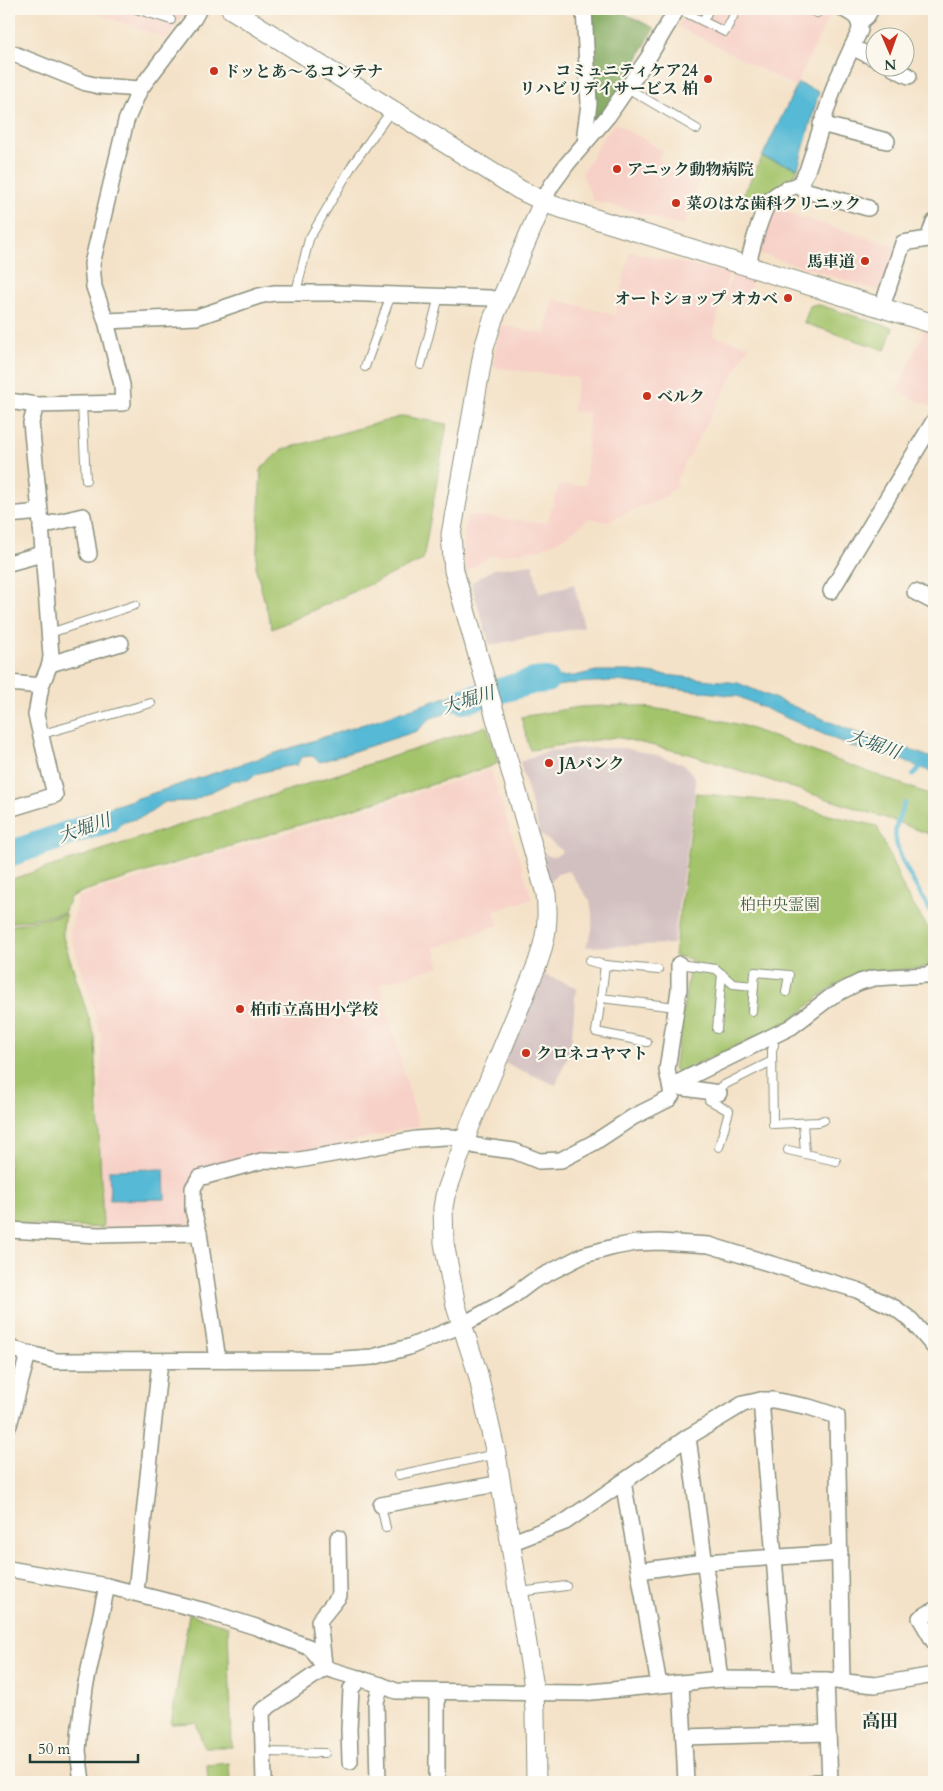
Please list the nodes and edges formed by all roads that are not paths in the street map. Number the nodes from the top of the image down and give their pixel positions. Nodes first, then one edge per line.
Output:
1 (136, 9) edge
2 (158, 9) edge
3 (199, 9) edge
4 (231, 9) edge
5 (584, 9) edge
6 (677, 9) edge
7 (709, 9) edge
8 (737, 9) edge
9 (808, 9) edge
10 (820, 9) edge
11 (843, 9) edge
12 (871, 9) edge
13 (171, 20) junction
14 (703, 21) junction
15 (860, 22) junction
16 (184, 31) junction
17 (852, 47) junction
18 (9, 52) edge
19 (866, 54) edge
20 (627, 88) junction
21 (140, 89) junction
22 (391, 111) junction
23 (821, 124) junction
24 (697, 129) dead end
25 (588, 138) junction
26 (887, 141) dead end
27 (799, 185) junction
28 (543, 202) junction
29 (868, 208) dead end
30 (934, 222) edge
31 (747, 267) junction
32 (296, 292) junction
33 (388, 296) junction
34 (437, 297) junction
35 (500, 302) junction
36 (882, 307) junction
37 (106, 321) junction
38 (934, 324) edge
39 (421, 365) dead end
40 (365, 367) dead end
41 (9, 401) edge
42 (82, 405) junction
43 (36, 406) junction
44 (934, 421) edge
45 (86, 480) dead end
46 (40, 512) junction
47 (9, 515) edge
48 (41, 528) junction
49 (42, 554) junction
50 (89, 554) dead end
51 (9, 563) edge
52 (832, 591) dead end
53 (915, 592) dead end
54 (934, 602) edge
55 (135, 605) dead end
56 (50, 633) junction
57 (121, 642) dead end
58 (50, 664) junction
59 (9, 683) edge
60 (42, 686) junction
61 (151, 703) dead end
62 (39, 735) junction
63 (9, 809) edge
64 (589, 961) dead end
65 (679, 964) joint
66 (605, 965) junction
67 (658, 970) dead end
68 (934, 972) edge
69 (722, 974) junction
70 (754, 986) junction
71 (786, 992) dead end
72 (601, 998) junction
73 (676, 1007) junction
74 (752, 1011) dead end
75 (717, 1029) dead end
76 (647, 1042) dead end
77 (774, 1045) dead end
78 (772, 1061) junction
79 (671, 1086) junction
80 (715, 1092) junction
81 (824, 1120) dead end
82 (803, 1122) junction
83 (464, 1142) junction
84 (719, 1147) dead end
85 (788, 1150) dead end
86 (805, 1153) junction
87 (836, 1161) dead end
88 (9, 1230) edge
89 (199, 1234) junction
90 (462, 1325) junction
91 (934, 1347) edge
92 (9, 1348) edge
93 (28, 1354) junction
94 (218, 1360) junction
95 (160, 1361) junction
96 (761, 1400) junction
97 (9, 1425) edge
98 (688, 1437) junction
99 (496, 1454) junction
100 (398, 1475) dead end
101 (502, 1483) junction
102 (621, 1483) junction
103 (381, 1506) joint
104 (386, 1528) dead end
105 (338, 1538) dead end
106 (511, 1540) junction
107 (840, 1553) junction
108 (774, 1556) junction
109 (704, 1562) junction
110 (9, 1569) edge
111 (639, 1571) junction
112 (107, 1586) junction
113 (566, 1586) dead end
114 (136, 1592) junction
115 (520, 1592) junction
116 (934, 1610) edge
117 (934, 1642) edge
118 (324, 1668) junction
119 (934, 1675) edge
120 (360, 1678) junction
121 (720, 1679) junction
122 (784, 1679) junction
123 (826, 1680) junction
124 (842, 1682) junction
125 (681, 1683) junction
126 (381, 1685) junction
127 (659, 1686) junction
128 (437, 1692) junction
129 (534, 1693) junction
130 (828, 1734) junction
131 (684, 1737) junction
132 (263, 1752) junction
133 (325, 1753) dead end
134 (350, 1761) dead end
135 (82, 1782) edge
136 (264, 1782) edge
137 (378, 1782) edge
138 (437, 1782) edge
139 (536, 1782) edge
140 (686, 1782) edge
141 (814, 1782) edge

1 - 13 lane
2 - 13 lane
3 - 16 street
4 - 22 street
5 - 25 street
6 - 14 lane
6 - 20 street
7 - 14 lane
8 - 14 lane
9 - 10 lane
11 - 15 street
12 - 15 street
13 - 16 lane
15 - 17 street
16 - 21 street
17 - 19 street
17 - 23 street
18 - 21 street
20 - 24 lane
20 - 25 street
21 - 37 street
22 - 28 street
22 - 32 lane
23 - 26 street
23 - 27 street
25 - 28 street
27 - 29 street
27 - 31 street
28 - 31 street
28 - 35 street
30 - 36 street
31 - 36 street
32 - 33 street
32 - 37 street
33 - 34 street
33 - 40 lane
34 - 35 street
34 - 39 lane
35 - 83 street
36 - 38 street
37 - 42 street
41 - 43 street
42 - 43 street
42 - 45 lane
43 - 46 street
44 - 52 street
46 - 47 street
46 - 48 street
48 - 49 street
48 - 50 street
49 - 51 street
49 - 56 street
53 - 54 street
55 - 56 lane
56 - 58 street
57 - 58 street
58 - 60 street
59 - 60 street
60 - 62 street
61 - 62 lane
62 - 63 street
64 - 66 lane
65 - 69 lane
65 - 73 street
66 - 67 lane
66 - 72 lane
68 - 79 street
69 - 70 lane
69 - 75 lane
70 - 71 lane
70 - 74 lane
72 - 73 lane
72 - 76 lane
73 - 79 street
77 - 78 lane
78 - 80 lane
78 - 82 lane
79 - 80 street
79 - 83 street
80 - 84 lane
81 - 82 lane
82 - 86 lane
83 - 89 street
83 - 90 street
85 - 86 lane
86 - 87 lane
88 - 89 street
89 - 94 street
90 - 91 street
90 - 94 street
90 - 99 street
92 - 93 street
93 - 95 street
93 - 97 street
94 - 95 street
95 - 114 street
96 - 98 street
96 - 107 street
96 - 108 street
98 - 102 street
98 - 109 street
99 - 100 lane
99 - 101 street
101 - 103 street
101 - 106 street
102 - 106 street
102 - 111 street
103 - 104 lane
105 - 118 street
106 - 115 street
107 - 108 street
107 - 124 street
108 - 109 street
108 - 122 street
109 - 111 street
109 - 121 street
110 - 112 street
111 - 127 street
112 - 114 street
112 - 135 street
113 - 115 lane
114 - 118 street
115 - 129 street
116 - 117 street
118 - 120 street
118 - 132 street
119 - 124 street
120 - 126 street
120 - 134 street
121 - 122 street
121 - 125 street
122 - 123 street
123 - 124 street
123 - 130 street
125 - 127 street
125 - 131 street
126 - 128 street
126 - 137 street
127 - 129 street
128 - 129 street
128 - 138 street
129 - 139 street
130 - 131 street
130 - 141 street
131 - 140 street
132 - 133 lane
132 - 136 street

